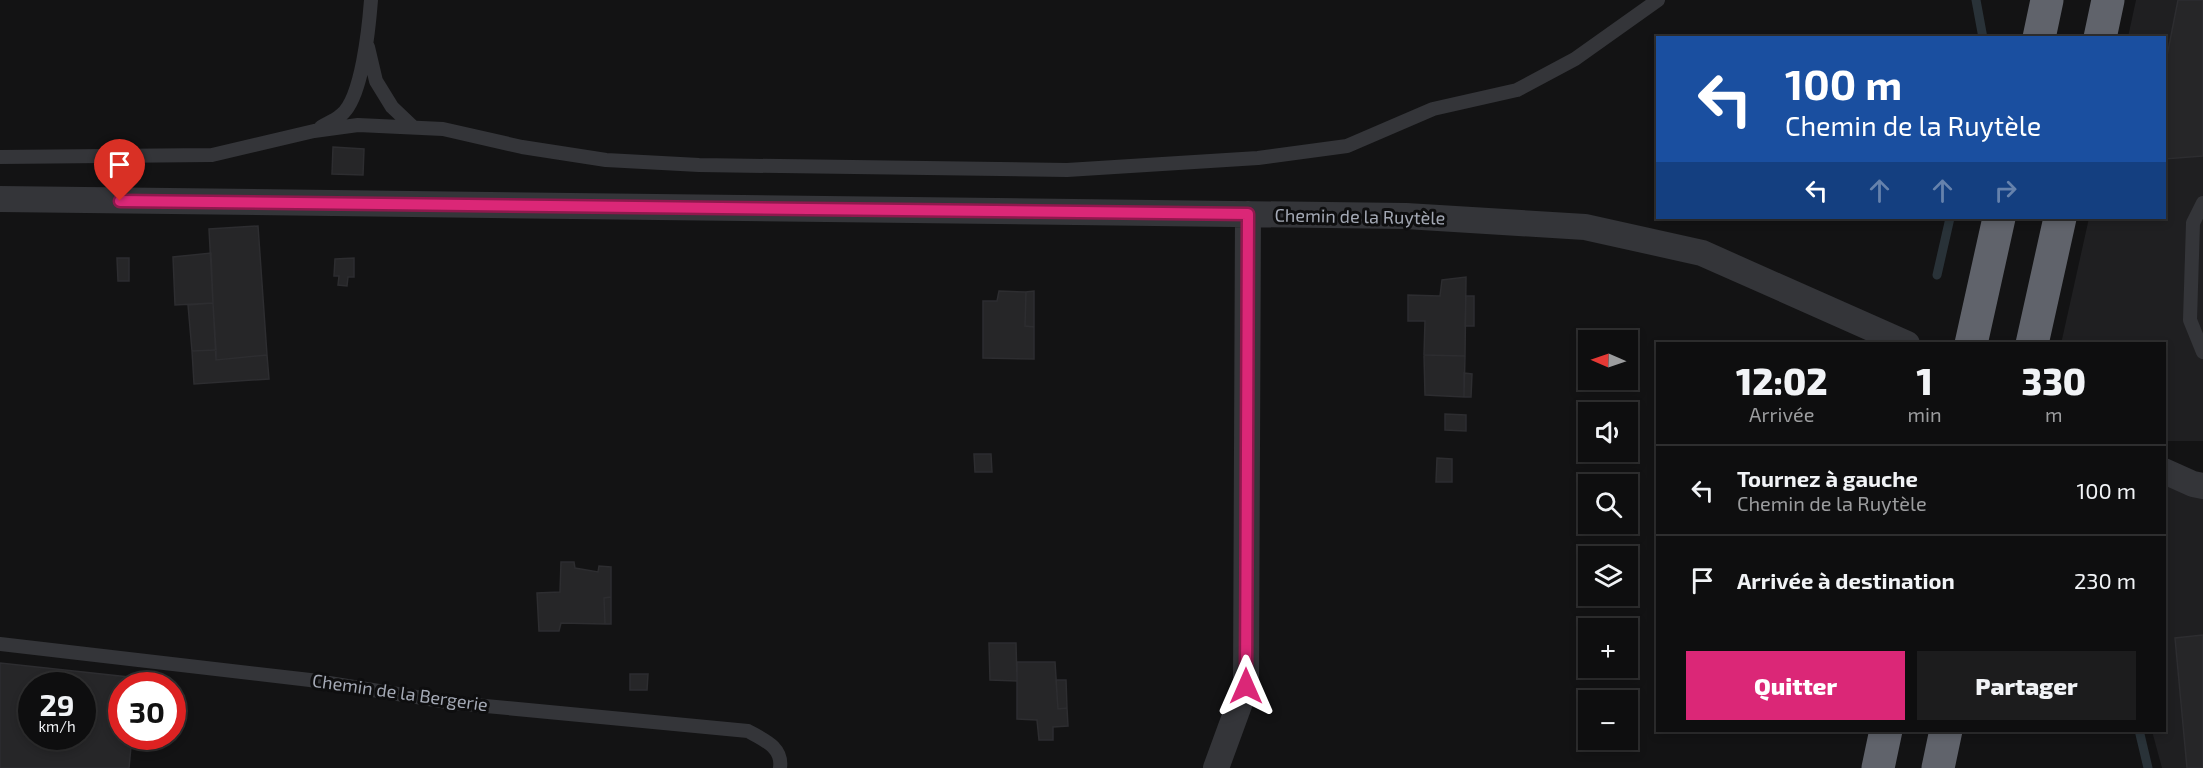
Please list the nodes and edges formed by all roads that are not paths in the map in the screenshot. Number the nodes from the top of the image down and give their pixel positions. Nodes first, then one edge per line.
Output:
1 (372, 0) edge
2 (1658, 0) edge
3 (2047, 0) edge
4 (2108, 0) edge
5 (2039, 36) edge
6 (2100, 36) edge
7 (367, 41) junction
8 (412, 126) junction
9 (314, 131) junction
10 (0, 157) edge
11 (0, 199) edge
12 (2203, 203) edge
13 (1248, 214) junction
14 (1999, 219) edge
15 (2060, 219) edge
16 (1898, 339) edge
17 (1971, 342) edge
18 (2032, 342) edge
19 (2203, 352) edge
20 (2166, 472) edge
21 (2203, 486) edge
22 (0, 644) edge
23 (1886, 732) edge
24 (1946, 732) edge
25 (780, 768) edge
26 (1216, 768) edge
27 (1878, 768) edge
28 (1938, 768) edge

1 - 7 lane
2 - 8 lane
3 - 5 highway
4 - 6 highway
7 - 8 lane
7 - 9 lane
8 - 9 lane
9 - 10 lane
11 - 13 street, Chemin de la Ruytèle
12 - 19 lane
13 - 16 street, Chemin de la Ruytèle
13 - 26 street
14 - 17 highway
15 - 18 highway
20 - 21 street
22 - 25 lane, Chemin de la Bergerie
23 - 27 highway
24 - 28 highway

